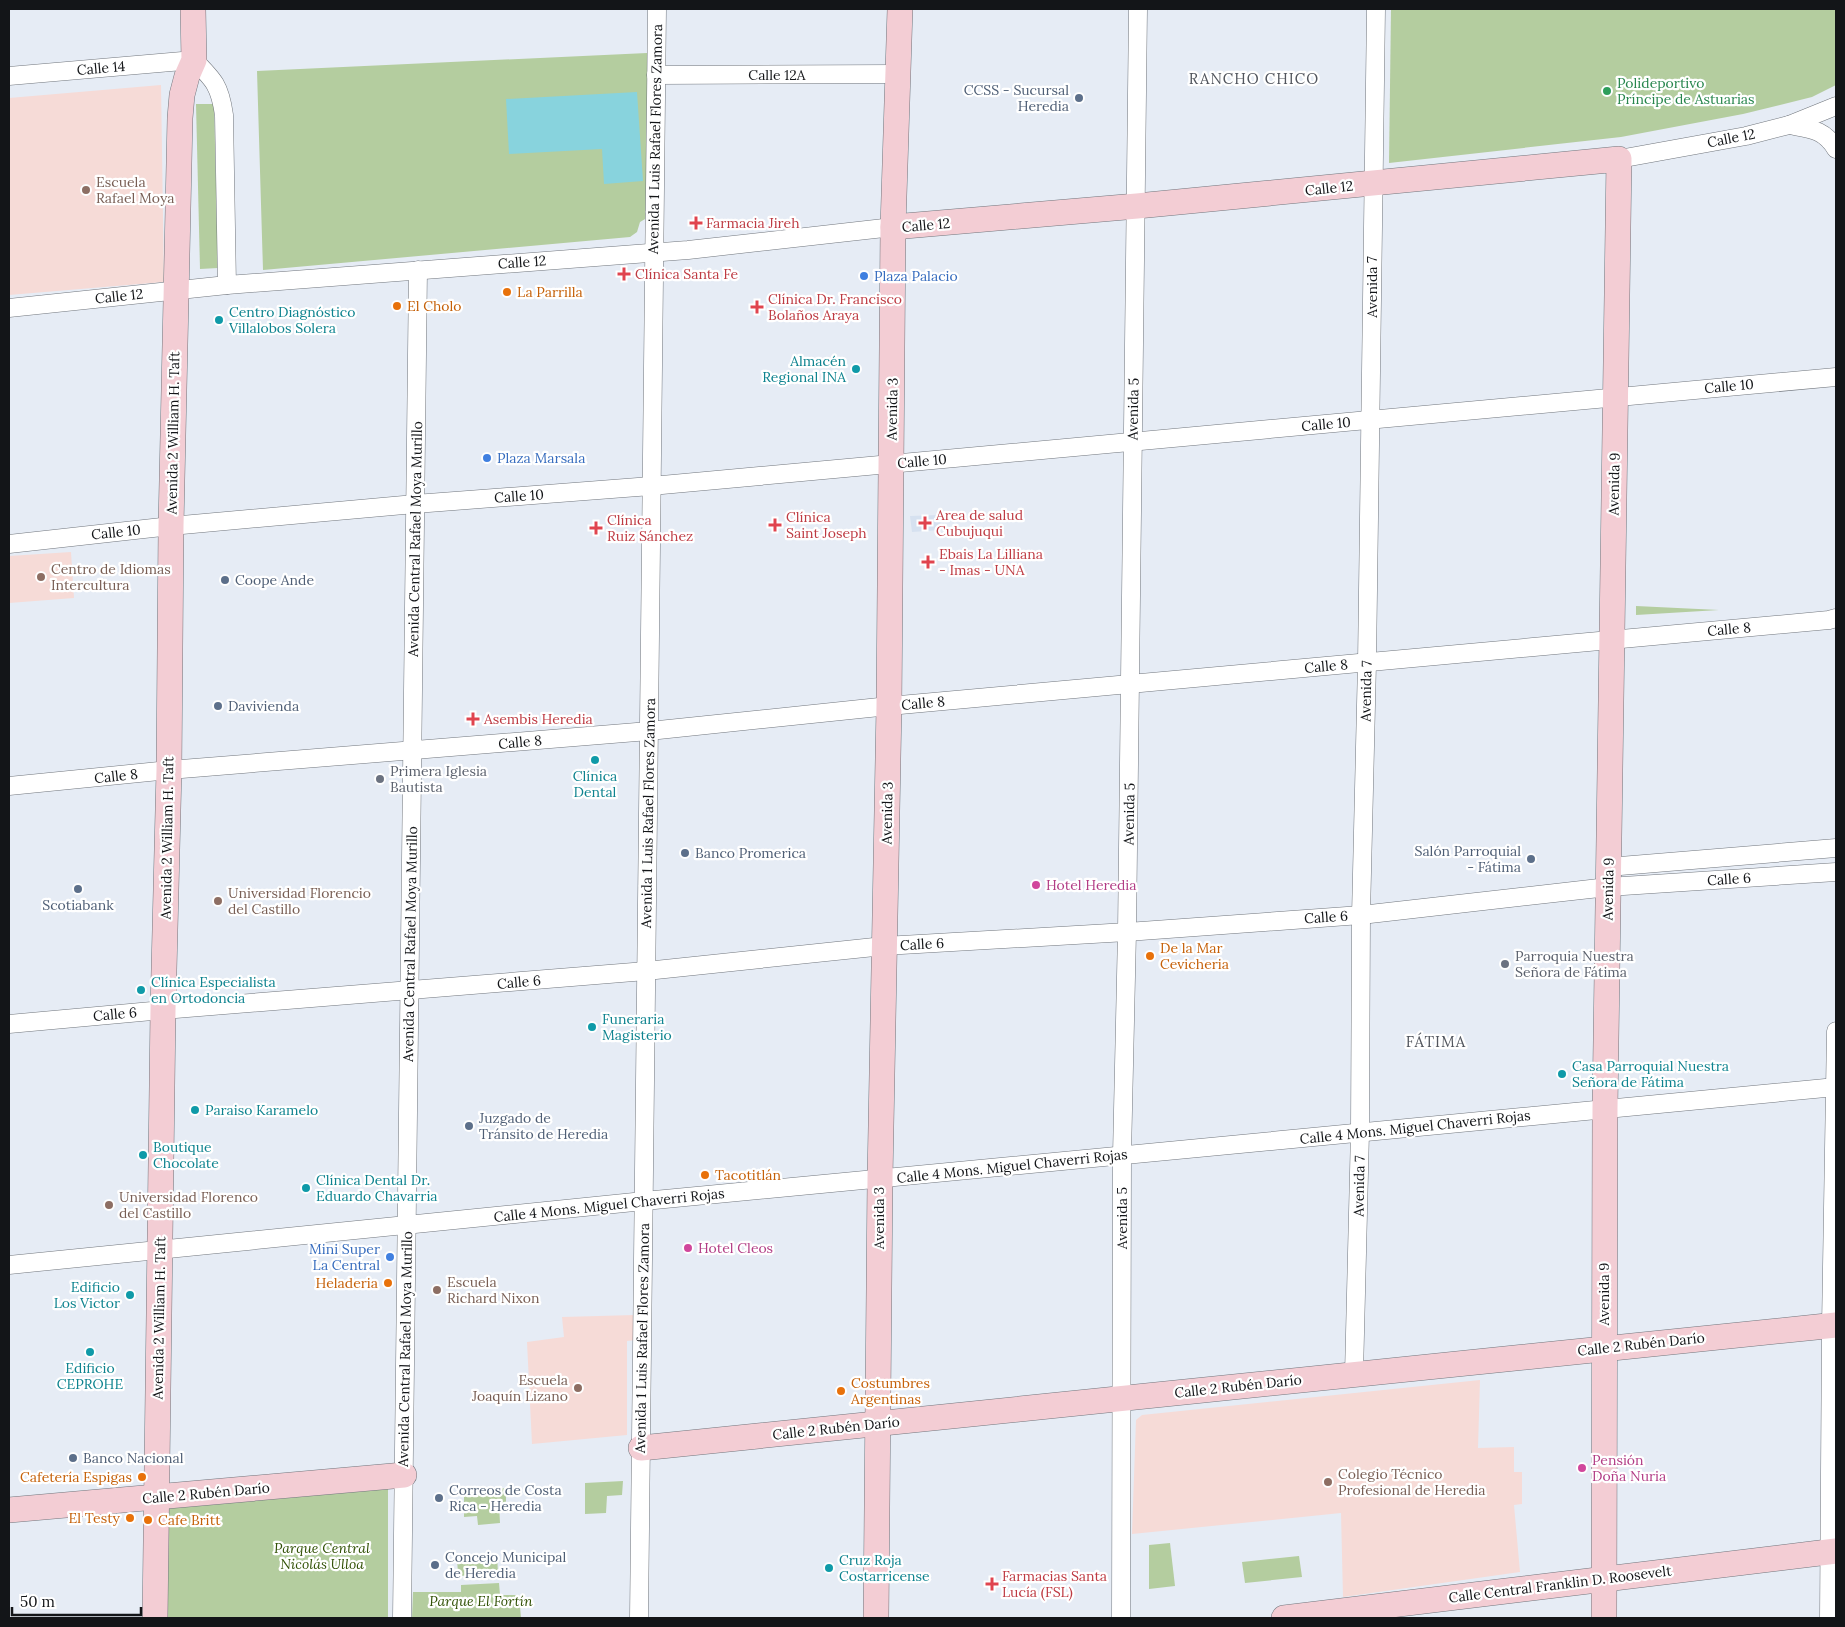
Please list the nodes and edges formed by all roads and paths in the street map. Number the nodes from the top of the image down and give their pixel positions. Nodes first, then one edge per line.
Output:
1 (193, 9) edge
2 (656, 9) edge
3 (900, 9) edge
4 (1138, 9) edge
5 (1376, 9) edge
6 (194, 60) junction
7 (898, 74) junction
8 (656, 75) junction
9 (9, 76) edge
10 (1836, 106) edge
11 (1789, 125) junction
12 (1836, 149) edge
13 (1619, 159) junction
14 (1373, 183) junction
15 (1137, 206) junction
16 (893, 227) junction
17 (654, 252) junction
18 (418, 270) junction
19 (227, 286) junction
20 (176, 290) junction
21 (9, 308) edge
22 (1836, 376) edge
23 (1616, 397) junction
24 (1371, 419) junction
25 (1132, 441) junction
26 (891, 464) junction
27 (651, 486) junction
28 (415, 504) junction
29 (171, 526) junction
30 (9, 544) edge
31 (1836, 618) edge
32 (1611, 639) junction
33 (1367, 663) junction
34 (1130, 683) junction
35 (889, 706) junction
36 (648, 731) junction
37 (412, 752) junction
38 (169, 770) junction
39 (9, 786) edge
40 (1836, 848) edge
41 (1836, 872) edge
42 (1608, 877) junction
43 (1360, 915) junction
44 (1127, 932) junction
45 (884, 946) junction
46 (646, 971) junction
47 (410, 991) junction
48 (163, 1010) junction
49 (9, 1024) edge
50 (1836, 1031) edge
51 (1836, 1087) edge
52 (1605, 1108) junction
53 (1360, 1132) junction
54 (1122, 1155) junction
55 (880, 1179) junction
56 (644, 1201) junction
57 (407, 1224) junction
58 (160, 1249) junction
59 (9, 1265) edge
60 (1834, 1326) edge
61 (1603, 1348) junction
62 (1354, 1374) junction
63 (1122, 1398) junction
64 (879, 1424) junction
65 (641, 1448) junction
66 (404, 1475) junction
67 (156, 1498) junction
68 (9, 1510) edge
69 (1833, 1551) edge
70 (1605, 1579) junction
71 (1357, 1614) edge
72 (155, 1618) edge
73 (402, 1618) edge
74 (639, 1618) edge
75 (876, 1618) edge
76 (1121, 1618) edge
77 (1284, 1618) edge
78 (1604, 1618) edge
79 (1829, 1618) edge

1 - 6 street, Avenida 2 William H. Taft
2 - 8 street, Avenida 1 Luis Rafael Flores Zamora
3 - 7 street, Avenida 3
4 - 15 street, Avenida 5
5 - 14 street, Avenida 7
6 - 9 street, Calle 14
6 - 19 street
6 - 20 street, Avenida 2 William H. Taft
7 - 8 street, Calle 12A
7 - 16 street, Avenida 3
8 - 17 street, Avenida 1 Luis Rafael Flores Zamora
10 - 11 street, Calle 12
11 - 12 street
11 - 13 street, Calle 12
13 - 14 street, Calle 12
13 - 23 street, Avenida 9
14 - 15 street, Calle 12
14 - 24 street, Avenida 7
15 - 16 street, Calle 12
15 - 25 street, Avenida 5
16 - 17 street, Calle 12
16 - 26 street, Avenida 3
17 - 18 street, Calle 12
17 - 27 street, Avenida 1 Luis Rafael Flores Zamora
18 - 19 street, Calle 12
18 - 28 street, Avenida Central Rafael Moya Murillo
19 - 20 street, Calle 12
20 - 21 street, Calle 12
20 - 29 street, Avenida 2 William H. Taft
22 - 23 street, Calle 10
23 - 24 street, Calle 10
23 - 32 street, Avenida 9
24 - 25 street, Calle 10
24 - 33 street, Avenida 7
25 - 26 street, Calle 10
25 - 34 street, Avenida 5
26 - 27 street, Calle 10
26 - 35 street, Avenida 3
27 - 28 street, Calle 10
27 - 36 street, Avenida 1 Luis Rafael Flores Zamora
28 - 29 street, Calle 10
28 - 37 street, Avenida Central Rafael Moya Murillo
29 - 30 street, Calle 10
29 - 38 street, Avenida 2 William H. Taft
31 - 32 street, Calle 8
32 - 33 street, Calle 8
32 - 42 street, Avenida 9
33 - 34 street, Calle 8
33 - 43 street, Avenida 7
34 - 35 street, Calle 8
34 - 44 street, Avenida 5
35 - 36 street, Calle 8
35 - 45 street, Avenida 3
36 - 37 street, Calle 8
36 - 46 street, Avenida 1 Luis Rafael Flores Zamora
37 - 38 street, Calle 8
37 - 47 street, Avenida Central Rafael Moya Murillo
38 - 39 street, Calle 8
38 - 48 street, Avenida 2 William H. Taft
40 - 42 street, Calle 6
41 - 42 street, Calle 6
42 - 43 street, Calle 6
42 - 52 street, Avenida 9
43 - 44 street, Calle 6
43 - 53 street, Avenida 7
44 - 45 street, Calle 6
44 - 54 street, Avenida 5
45 - 46 street, Calle 6
45 - 55 street, Avenida 3
46 - 47 street, Calle 6
46 - 56 street, Avenida 1 Luis Rafael Flores Zamora
47 - 48 street, Calle 6
47 - 57 street, Avenida Central Rafael Moya Murillo
48 - 49 street, Calle 6
48 - 58 street, Avenida 2 William H. Taft
50 - 51 street
51 - 52 street, Calle 4 Mons. Miguel Chaverri Rojas
51 - 60 street
52 - 53 street, Calle 4 Mons. Miguel Chaverri Rojas
52 - 61 street, Avenida 9
53 - 54 street, Calle 4 Mons. Miguel Chaverri Rojas
53 - 62 street, Avenida 7
54 - 55 street, Calle 4 Mons. Miguel Chaverri Rojas
54 - 63 street, Avenida 5
55 - 56 street, Calle 4 Mons. Miguel Chaverri Rojas
55 - 64 street, Avenida 3
56 - 57 street, Calle 4 Mons. Miguel Chaverri Rojas
56 - 65 street, Avenida 1 Luis Rafael Flores Zamora
57 - 58 street, Calle 4 Mons. Miguel Chaverri Rojas
57 - 66 street, Avenida Central Rafael Moya Murillo
58 - 59 street, Calle 4 Mons. Miguel Chaverri Rojas
58 - 67 street, Avenida 2 William H. Taft
60 - 61 street, Calle 2 Rubén Darío
60 - 69 street
61 - 62 street, Calle 2 Rubén Darío
61 - 70 street, Avenida 9
62 - 63 street, Calle 2 Rubén Darío
63 - 64 street, Calle 2 Rubén Darío
63 - 76 street, Avenida 5
64 - 65 street, Calle 2 Rubén Darío
64 - 75 street, Avenida 3
65 - 74 street, Avenida 1 Luis Rafael Flores Zamora
66 - 67 street, Calle 2 Rubén Darío
66 - 73 street, Avenida Central Rafael Moya Murillo
67 - 68 street, Calle 2 Rubén Darío
67 - 72 street, Avenida 2 William H. Taft
69 - 70 street, Calle Central Franklin D. Roosevelt
69 - 79 street
70 - 71 street, Calle Central Franklin D. Roosevelt
70 - 78 street, Avenida 9
71 - 77 street, Calle Central Franklin D. Roosevelt

